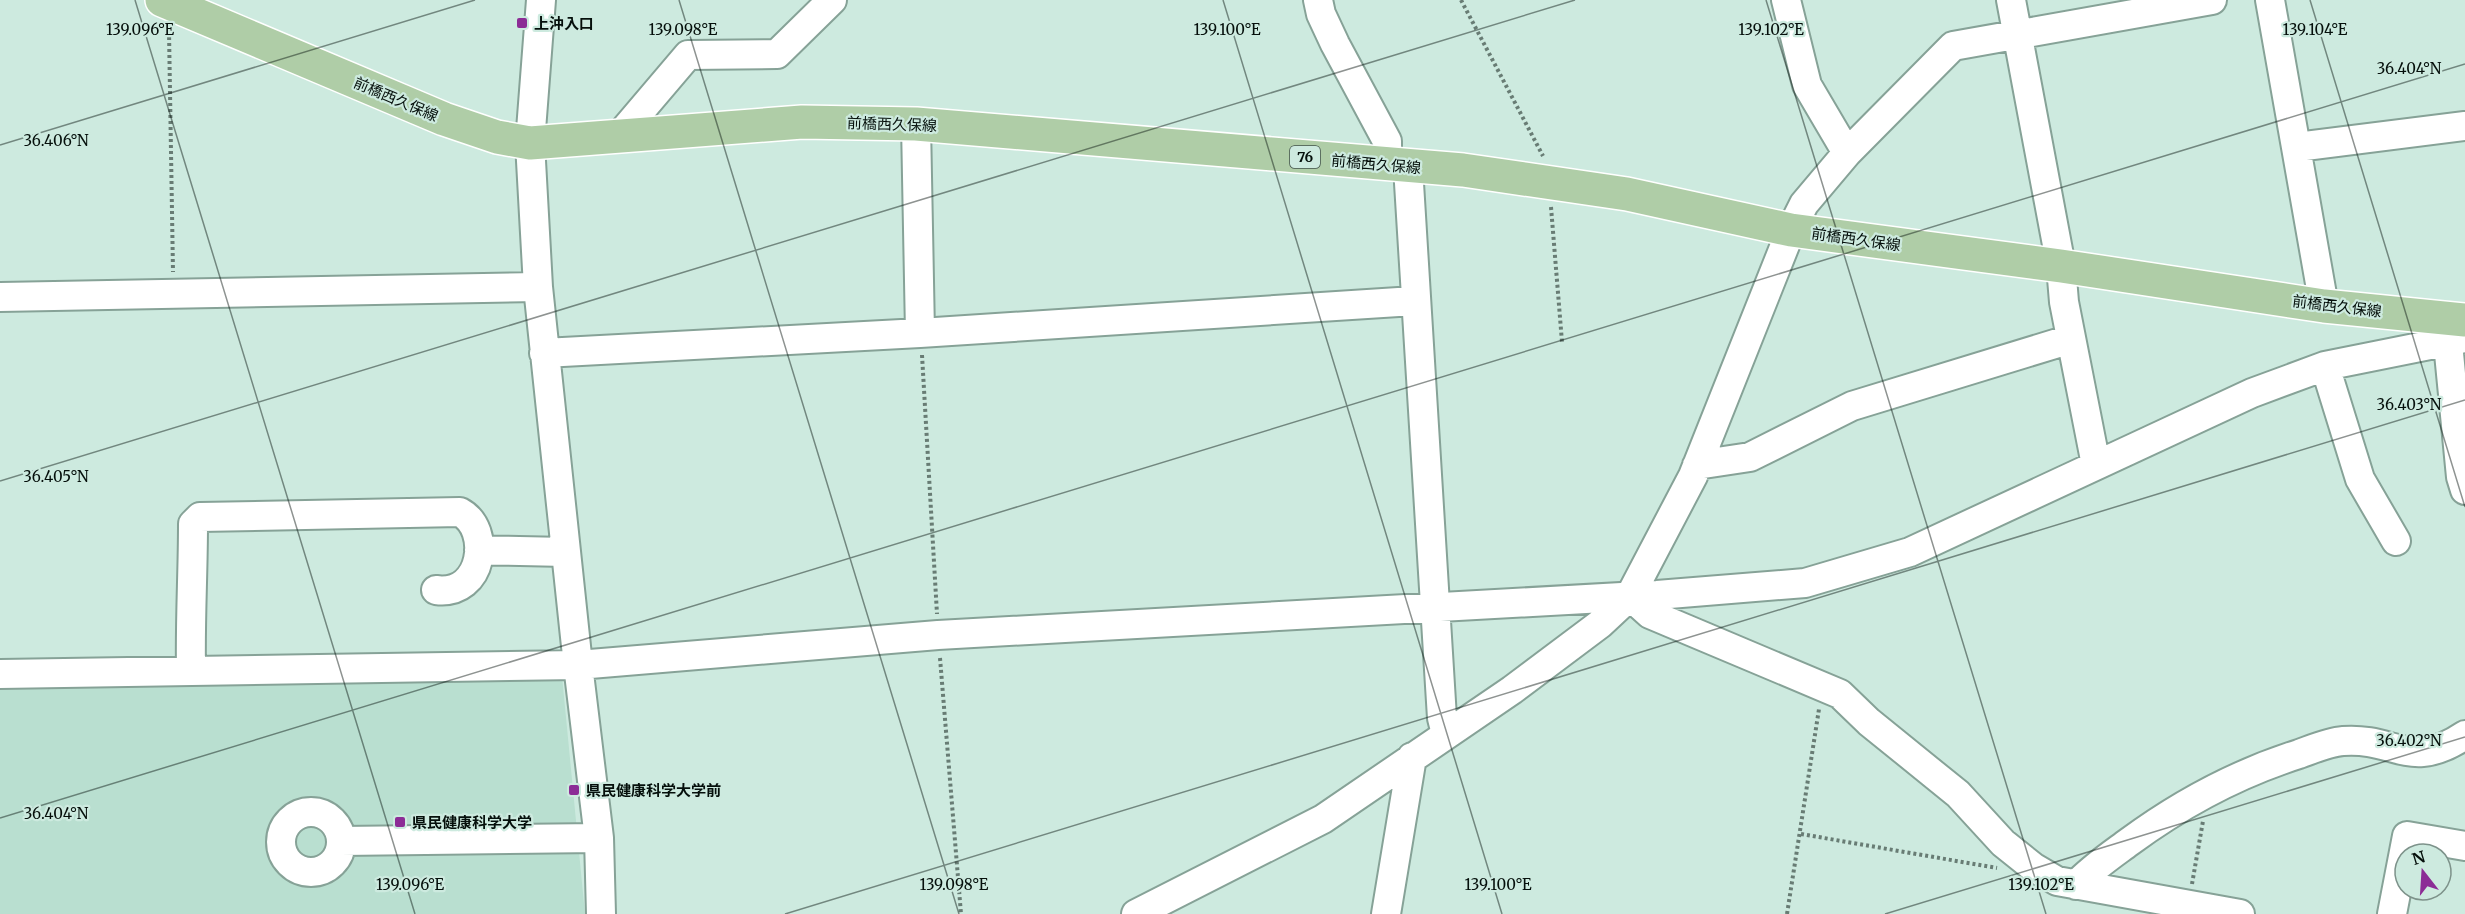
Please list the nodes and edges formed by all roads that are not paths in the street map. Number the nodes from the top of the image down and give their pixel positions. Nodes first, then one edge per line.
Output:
1 (541, 0) edge
2 (832, 0) edge
3 (1786, 0) edge
4 (2011, 0) edge
5 (2211, 0) edge
6 (2270, 0) edge
7 (165, 1) edge
8 (1313, 1) edge
9 (2017, 35) junction
10 (916, 124) junction
11 (2465, 126) edge
12 (620, 135) junction
13 (531, 143) junction
14 (2297, 147) junction
15 (1847, 153) junction
16 (1398, 166) junction
17 (1791, 230) junction
18 (2061, 266) junction
19 (538, 286) junction
20 (0, 297) edge
21 (1414, 301) junction
22 (2324, 306) junction
23 (921, 333) junction
24 (2459, 334) edge
25 (2071, 339) junction
26 (544, 353) junction
27 (2325, 366) junction
28 (1697, 465) junction
29 (2096, 465) junction
30 (2465, 490) edge
31 (2396, 541) dead end
32 (479, 550) junction
33 (566, 552) junction
34 (436, 590) dead end
35 (1630, 596) junction
36 (1435, 608) junction
37 (578, 665) junction
38 (191, 670) junction
39 (0, 674) edge
40 (1446, 734) junction
41 (2465, 735) edge
42 (1412, 756) junction
43 (599, 838) junction
44 (341, 841) dead end
45 (2465, 846) edge
46 (2076, 885) junction
47 (601, 914) edge
48 (1136, 914) edge
49 (1386, 914) edge
50 (2240, 914) edge
51 (2392, 914) edge

1 - 13 street
2 - 12 street
3 - 15 street
4 - 9 street
5 - 9 street
6 - 14 street
7 - 13 main road, 前橋西久保線 / 76
8 - 16 street
9 - 15 street
9 - 18 street
10 - 12 main road, 前橋西久保線 / 76
10 - 16 main road, 前橋西久保線 / 76
10 - 23 street
11 - 14 street
12 - 13 main road, 前橋西久保線 / 76
13 - 19 street
14 - 22 street
15 - 17 street
16 - 17 main road, 前橋西久保線 / 76
16 - 21 street
17 - 18 main road, 前橋西久保線 / 76
17 - 28 street
18 - 22 main road, 前橋西久保線 / 76
18 - 25 street
19 - 20 street
19 - 26 street
21 - 23 street
21 - 36 street
22 - 24 main road, 前橋西久保線 / 76
23 - 26 street
24 - 27 street
24 - 30 street
25 - 28 street
25 - 29 street
26 - 33 street
27 - 29 street
27 - 31 street
28 - 35 street
29 - 35 street
32 - 33 street
32 - 34 street
32 - 38 street
33 - 37 street
35 - 36 street
35 - 40 street
35 - 46 street
36 - 37 street
36 - 40 street
37 - 38 street
37 - 43 street
38 - 39 street
40 - 42 street
41 - 46 street
42 - 48 street
42 - 49 street
43 - 44 street
43 - 47 street
45 - 51 street
46 - 50 street

